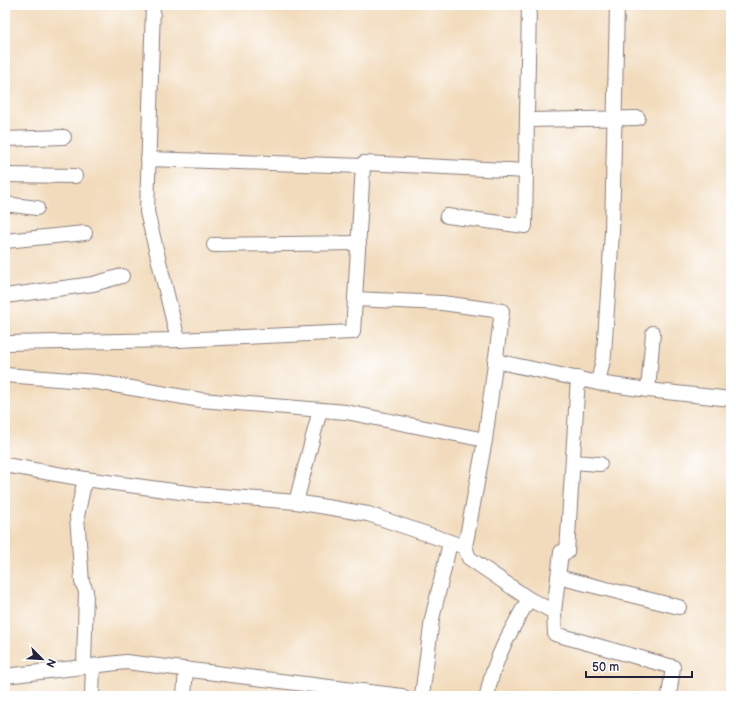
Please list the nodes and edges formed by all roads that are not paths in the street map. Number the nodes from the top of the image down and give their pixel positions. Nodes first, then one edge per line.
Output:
1 (153, 5) edge
2 (529, 5) edge
3 (617, 5) edge
4 (613, 118) junction
5 (638, 118) dead end
6 (527, 120) junction
7 (64, 138) dead end
8 (5, 139) edge
9 (148, 159) junction
10 (363, 166) junction
11 (526, 171) junction
12 (5, 175) edge
13 (75, 176) dead end
14 (5, 204) edge
15 (37, 208) dead end
16 (447, 216) dead end
17 (85, 233) dead end
18 (5, 241) edge
19 (359, 243) junction
20 (214, 245) dead end
21 (122, 276) dead end
22 (5, 296) edge
23 (355, 299) junction
24 (654, 333) dead end
25 (178, 340) junction
26 (5, 343) edge
27 (495, 361) junction
28 (5, 375) edge
29 (578, 378) junction
30 (598, 383) junction
31 (648, 390) junction
32 (731, 399) edge
33 (320, 410) junction
34 (485, 440) junction
35 (573, 462) junction
36 (600, 464) dead end
37 (5, 465) edge
38 (85, 479) junction
39 (296, 502) junction
40 (450, 543) junction
41 (465, 547) junction
42 (558, 577) junction
43 (529, 599) junction
44 (679, 607) dead end
45 (554, 612) junction
46 (88, 666) junction
47 (186, 669) junction
48 (5, 676) edge
49 (336, 692) edge
50 (92, 696) edge
51 (184, 696) edge
52 (402, 696) edge
53 (422, 696) edge
54 (487, 696) edge
55 (669, 696) edge

1 - 9 street
2 - 6 street
3 - 4 street
4 - 5 street
4 - 6 street
4 - 30 street
6 - 11 street
7 - 8 street
9 - 10 street
9 - 25 street
10 - 11 street
10 - 19 street
11 - 16 street
12 - 13 street
14 - 15 street
17 - 18 street
19 - 20 street
19 - 23 street
21 - 22 street
23 - 25 street
23 - 27 street
24 - 31 street
25 - 26 street
27 - 29 street
27 - 34 street
28 - 33 street
29 - 30 street
29 - 35 street
30 - 31 street
31 - 32 street
33 - 34 street
33 - 39 street
34 - 41 street
35 - 36 street
35 - 42 street
37 - 38 street
38 - 39 street
38 - 46 street
39 - 40 street
40 - 41 street
40 - 53 street
41 - 43 street
42 - 44 street
42 - 45 street
43 - 45 street
43 - 54 street
45 - 55 street
46 - 47 street
46 - 48 street
46 - 50 street
47 - 49 street
47 - 51 street
49 - 52 street

